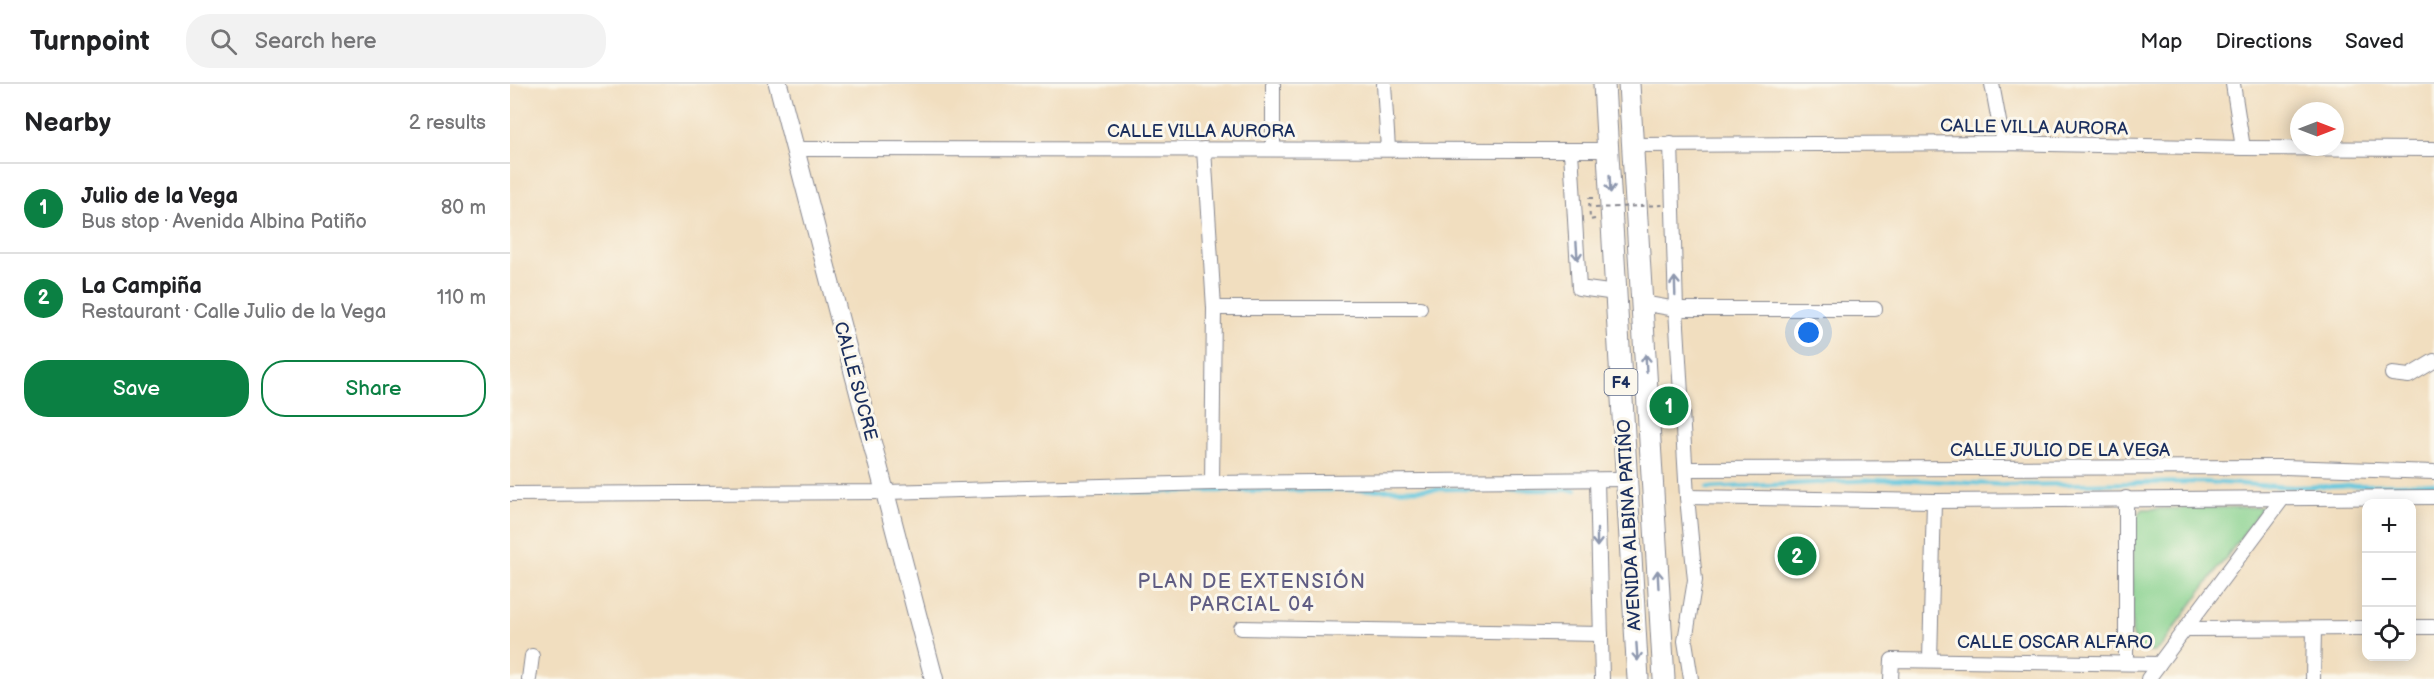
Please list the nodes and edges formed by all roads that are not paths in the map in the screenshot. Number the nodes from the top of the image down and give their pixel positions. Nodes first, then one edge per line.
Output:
1 (778, 84) edge
2 (1273, 84) edge
3 (1384, 84) edge
4 (1604, 84) edge
5 (1629, 84) edge
6 (1992, 84) edge
7 (2233, 84) edge
8 (2003, 143) junction
9 (1633, 144) junction
10 (1671, 144) junction
11 (2242, 148) junction
12 (794, 149) junction
13 (1204, 149) junction
14 (1273, 149) junction
15 (1388, 149) junction
16 (2434, 149) edge
17 (1608, 150) junction
18 (1571, 151) junction
19 (1616, 292) junction
20 (1642, 303) junction
21 (1420, 308) dead end
22 (1214, 309) junction
23 (1676, 309) junction
24 (1875, 309) dead end
25 (2434, 361) edge
26 (2392, 374) dead end
27 (1686, 470) junction
28 (2434, 472) edge
29 (1626, 479) junction
30 (1597, 480) junction
31 (1212, 483) junction
32 (886, 492) junction
33 (510, 494) edge
34 (1687, 497) junction
35 (2434, 497) edge
36 (2126, 498) junction
37 (2283, 498) junction
38 (1934, 501) junction
39 (2416, 627) edge
40 (2434, 627) edge
41 (1241, 628) dead end
42 (2362, 628) edge
43 (2186, 629) junction
44 (2314, 629) junction
45 (1601, 634) junction
46 (532, 656) dead end
47 (1930, 660) junction
48 (2126, 662) junction
49 (2159, 664) junction
50 (529, 679) edge
51 (934, 679) edge
52 (1602, 679) edge
53 (1638, 679) edge
54 (1664, 679) edge
55 (1691, 679) edge
56 (1891, 679) edge
57 (2148, 679) edge
58 (2313, 679) edge

1 - 12 main road, CALLE SUCRE
2 - 14 street
3 - 15 street
4 - 17 highway, AVENIDA ALBINA PATIÑO / F4
5 - 9 highway, AVENIDA ALBINA PATIÑO / F4
6 - 8 street
7 - 11 street
8 - 10 street, CALLE VILLA AURORA
8 - 11 street, CALLE VILLA AURORA
9 - 10 street, CALLE VILLA AURORA
9 - 20 highway, AVENIDA ALBINA PATIÑO / F4
23 -> 10 street
11 - 16 street, CALLE VILLA AURORA
12 - 13 street, CALLE VILLA AURORA
12 - 32 main road, CALLE SUCRE
13 - 14 street, CALLE VILLA AURORA
13 - 22 street
14 - 15 street, CALLE VILLA AURORA
15 - 18 street, CALLE VILLA AURORA
17 - 18 street, CALLE VILLA AURORA
17 -> 19 highway, AVENIDA ALBINA PATIÑO / F4
18 -> 19 street
19 - 29 highway, AVENIDA ALBINA PATIÑO / F4
20 - 23 street
54 -> 20 highway, AVENIDA ALBINA PATIÑO / F4
21 - 22 street
22 - 31 street
23 - 24 street
23 - 27 street
25 - 26 street
27 - 28 street, CALLE JULIO DE LA VEGA
27 - 34 street
29 - 30 street
29 -> 53 highway, AVENIDA ALBINA PATIÑO / F4
30 - 31 street
30 -> 45 street
31 - 32 street
32 - 33 street
32 - 51 main road, CALLE SUCRE
34 - 38 street
34 - 55 street
35 - 37 street
36 - 37 street
36 - 38 street
36 - 48 street
37 - 43 street, CALLE OSCAR ALFARO
38 - 47 street
39 - 40 street
41 - 45 street
42 - 44 street
43 - 44 street
43 - 49 street, CALLE OSCAR ALFARO
44 - 58 street
45 - 52 street
46 - 50 street
47 - 48 street, CALLE OSCAR ALFARO
47 - 56 street, CALLE OSCAR ALFARO
48 - 49 street, CALLE OSCAR ALFARO
49 - 57 street

